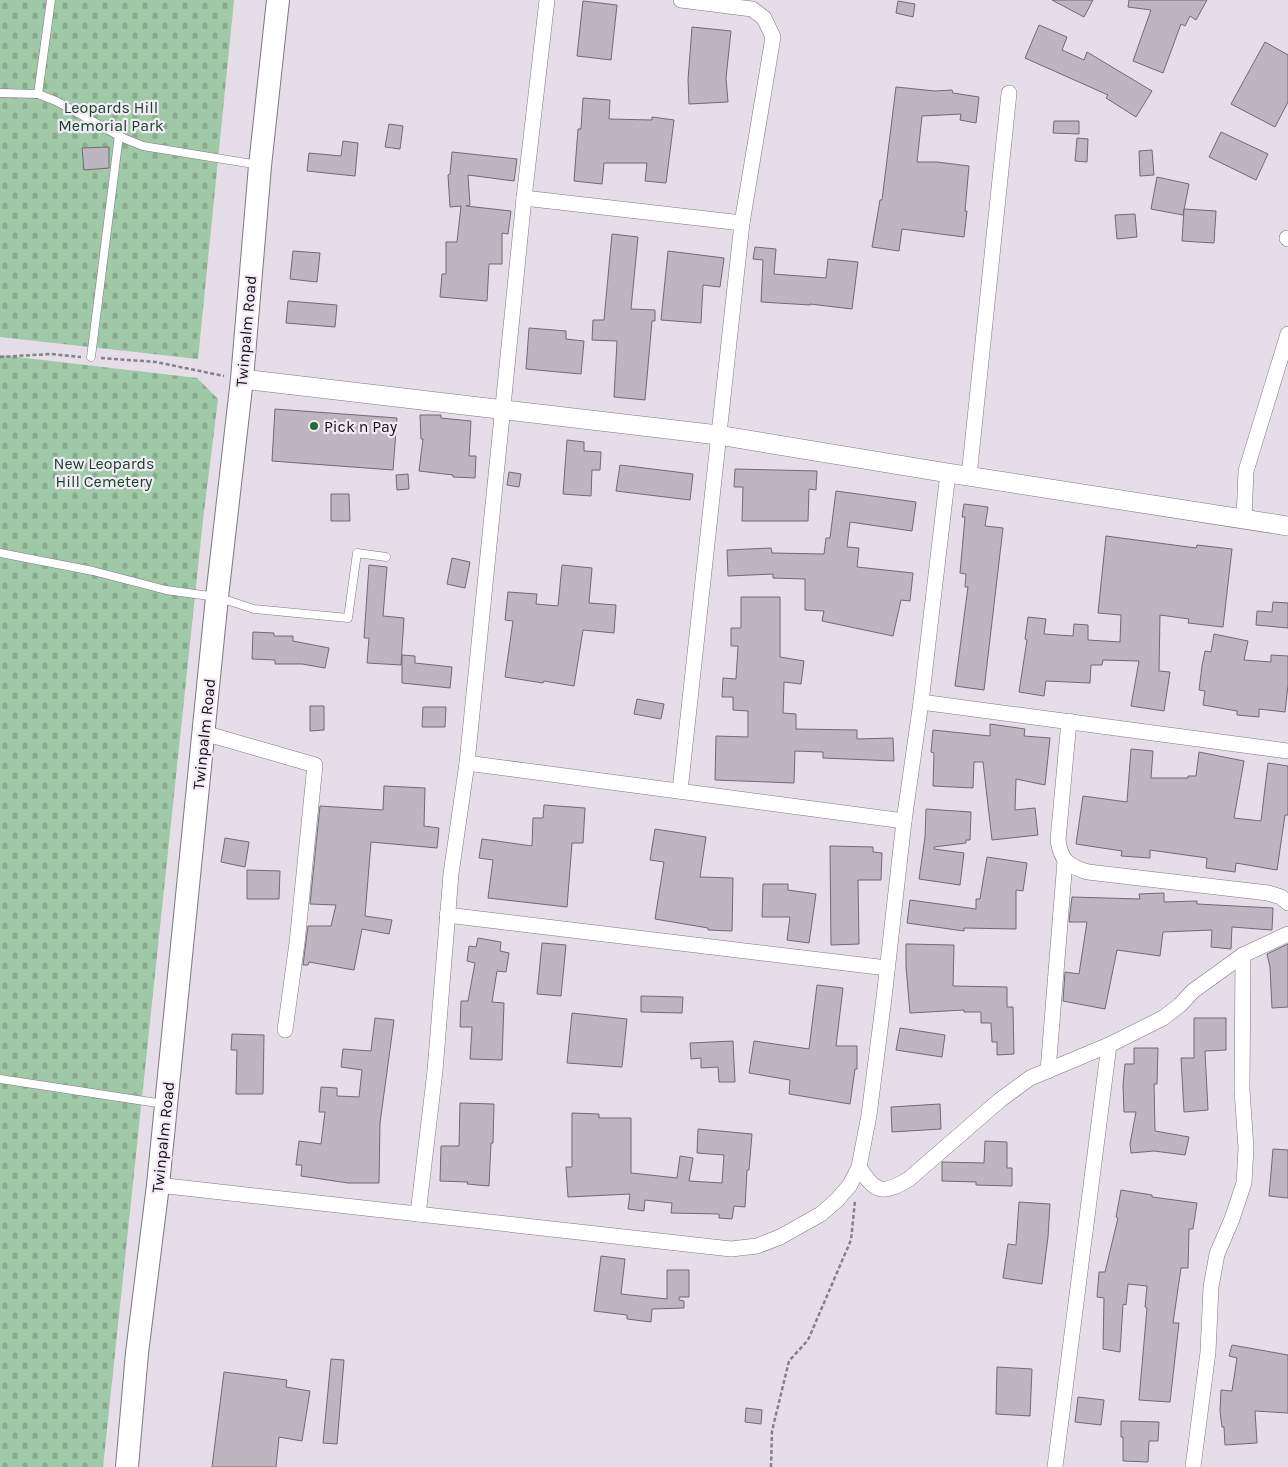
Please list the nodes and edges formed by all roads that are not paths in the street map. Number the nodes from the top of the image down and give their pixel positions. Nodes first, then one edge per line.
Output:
1 (51, 0) edge
2 (278, 0) edge
3 (547, 0) edge
4 (681, 0) edge
5 (0, 93) edge
6 (1009, 93) dead end
7 (38, 94) junction
8 (118, 135) junction
9 (260, 166) junction
10 (524, 198) junction
11 (742, 223) junction
12 (1288, 334) edge
13 (91, 358) road end
14 (242, 380) junction
15 (501, 410) junction
16 (718, 435) junction
17 (948, 473) junction
18 (969, 476) junction
19 (1244, 519) junction
20 (1288, 526) edge
21 (0, 553) edge
22 (386, 556) dead end
23 (218, 597) junction
24 (921, 702) junction
25 (1069, 721) junction
26 (204, 732) junction
27 (1288, 750) edge
28 (467, 763) junction
29 (680, 791) junction
30 (904, 820) junction
31 (1065, 861) junction
32 (1288, 902) edge
33 (447, 915) junction
34 (1288, 934) edge
35 (1243, 956) junction
36 (887, 968) junction
37 (285, 1030) dead end
38 (1109, 1044) junction
39 (1048, 1071) junction
40 (0, 1078) edge
41 (166, 1104) junction
42 (859, 1167) junction
43 (158, 1185) junction
44 (418, 1214) junction
45 (127, 1467) edge
46 (1055, 1467) edge
47 (1193, 1467) edge

1 - 7 lane
2 - 9 main road, Twinpalm Road
3 - 10 street
4 - 11 street
5 - 7 lane
6 - 18 street
7 - 8 lane
8 - 9 lane
8 - 13 lane
9 - 14 main road, Twinpalm Road
10 - 11 street
10 - 15 street
11 - 16 street
12 - 19 street
14 - 15 street
14 - 23 main road, Twinpalm Road
15 - 16 street
15 - 28 street
16 - 17 street
16 - 29 street
17 - 18 street
17 - 24 street
18 - 19 street
19 - 20 street
21 - 23 lane
22 - 23 lane
23 - 26 main road, Twinpalm Road
24 - 25 street
24 - 30 street
25 - 27 street
25 - 31 street
26 - 37 street
26 - 41 main road, Twinpalm Road
28 - 29 street
28 - 33 street
29 - 30 street
30 - 36 street
31 - 32 street
31 - 39 street
33 - 36 street
33 - 44 street
34 - 35 street
35 - 38 street
35 - 47 street
36 - 42 street
38 - 39 street
38 - 46 street
39 - 42 street
40 - 41 lane
41 - 43 main road, Twinpalm Road
42 - 44 street
43 - 44 street
43 - 45 main road, Twinpalm Road

